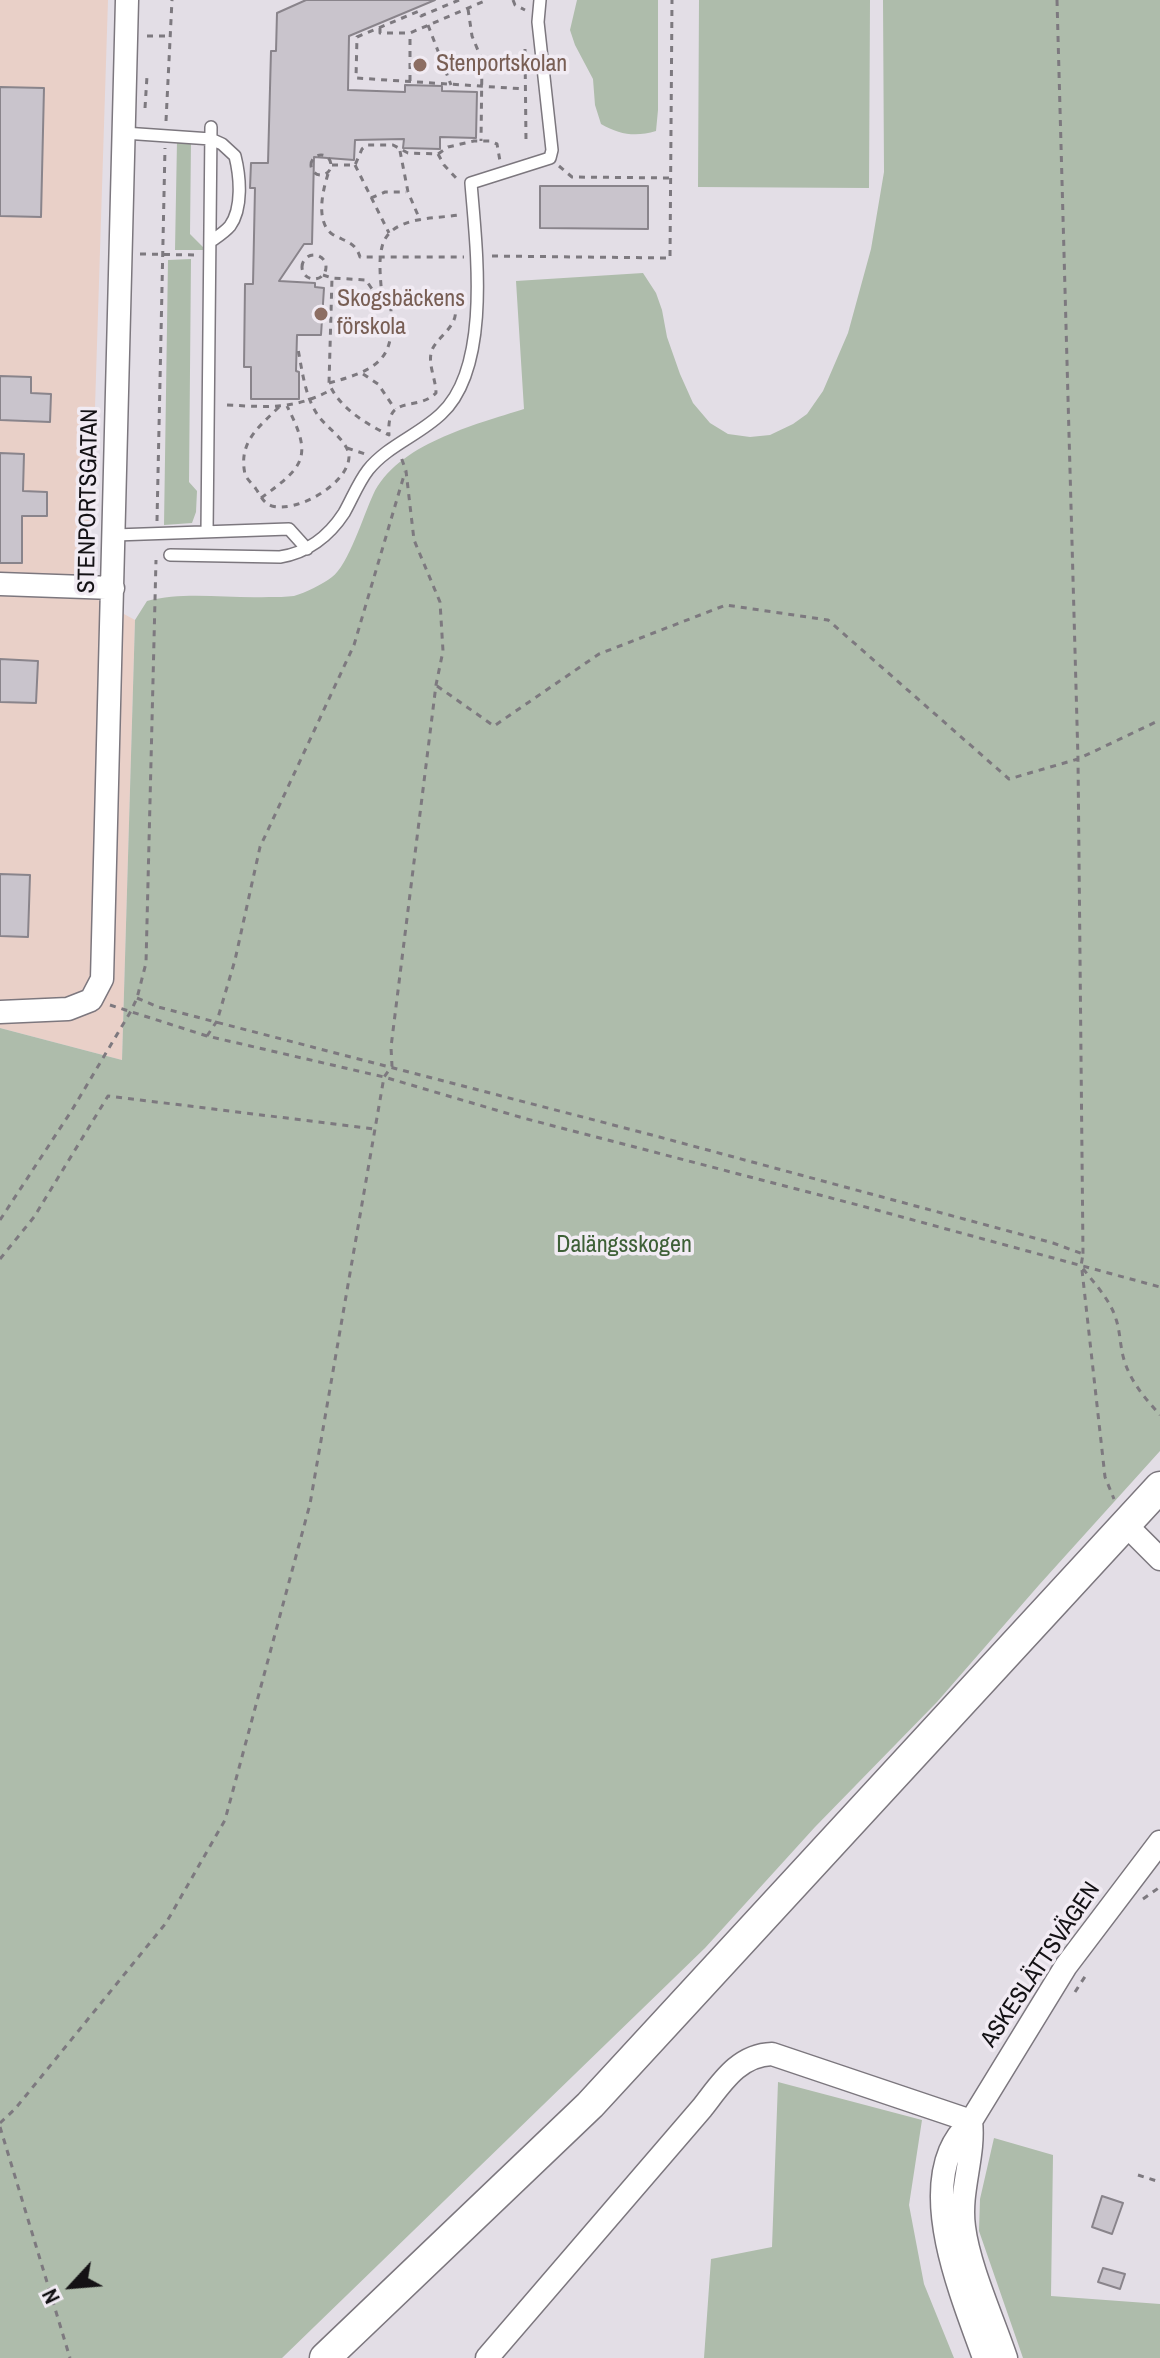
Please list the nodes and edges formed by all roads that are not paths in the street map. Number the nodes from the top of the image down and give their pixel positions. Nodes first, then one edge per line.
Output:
1 (127, 0) edge
2 (540, 0) edge
3 (124, 133) junction
4 (211, 133) junction
5 (210, 242) junction
6 (207, 532) junction
7 (115, 535) junction
8 (307, 549) junction
9 (170, 555) dead end
10 (0, 584) edge
11 (113, 588) junction
12 (0, 1012) edge
13 (1160, 1487) edge
14 (1125, 1524) junction
15 (1160, 1559) edge
16 (1160, 1842) edge
17 (971, 2121) junction
18 (325, 2358) edge
19 (487, 2358) edge
20 (984, 2358) edge
21 (1006, 2358) edge

1 - 3 street, STENPORTSGATAN
2 - 8 lane
3 - 4 lane
3 - 7 street, STENPORTSGATAN
4 - 5 lane
4 - 5 lane
5 - 6 lane
6 - 7 lane
6 - 8 lane
7 - 11 street, STENPORTSGATAN
8 - 9 lane
10 - 11 street
11 - 12 street, STENPORTSGATAN
13 - 14 main road
14 - 15 street
14 - 18 main road
16 - 17 street, ASKESLÄTTSVÄGEN
17 - 19 street
17 - 20 street, ASKESLÄTTSVÄGEN
17 - 21 street, ASKESLÄTTSVÄGEN

